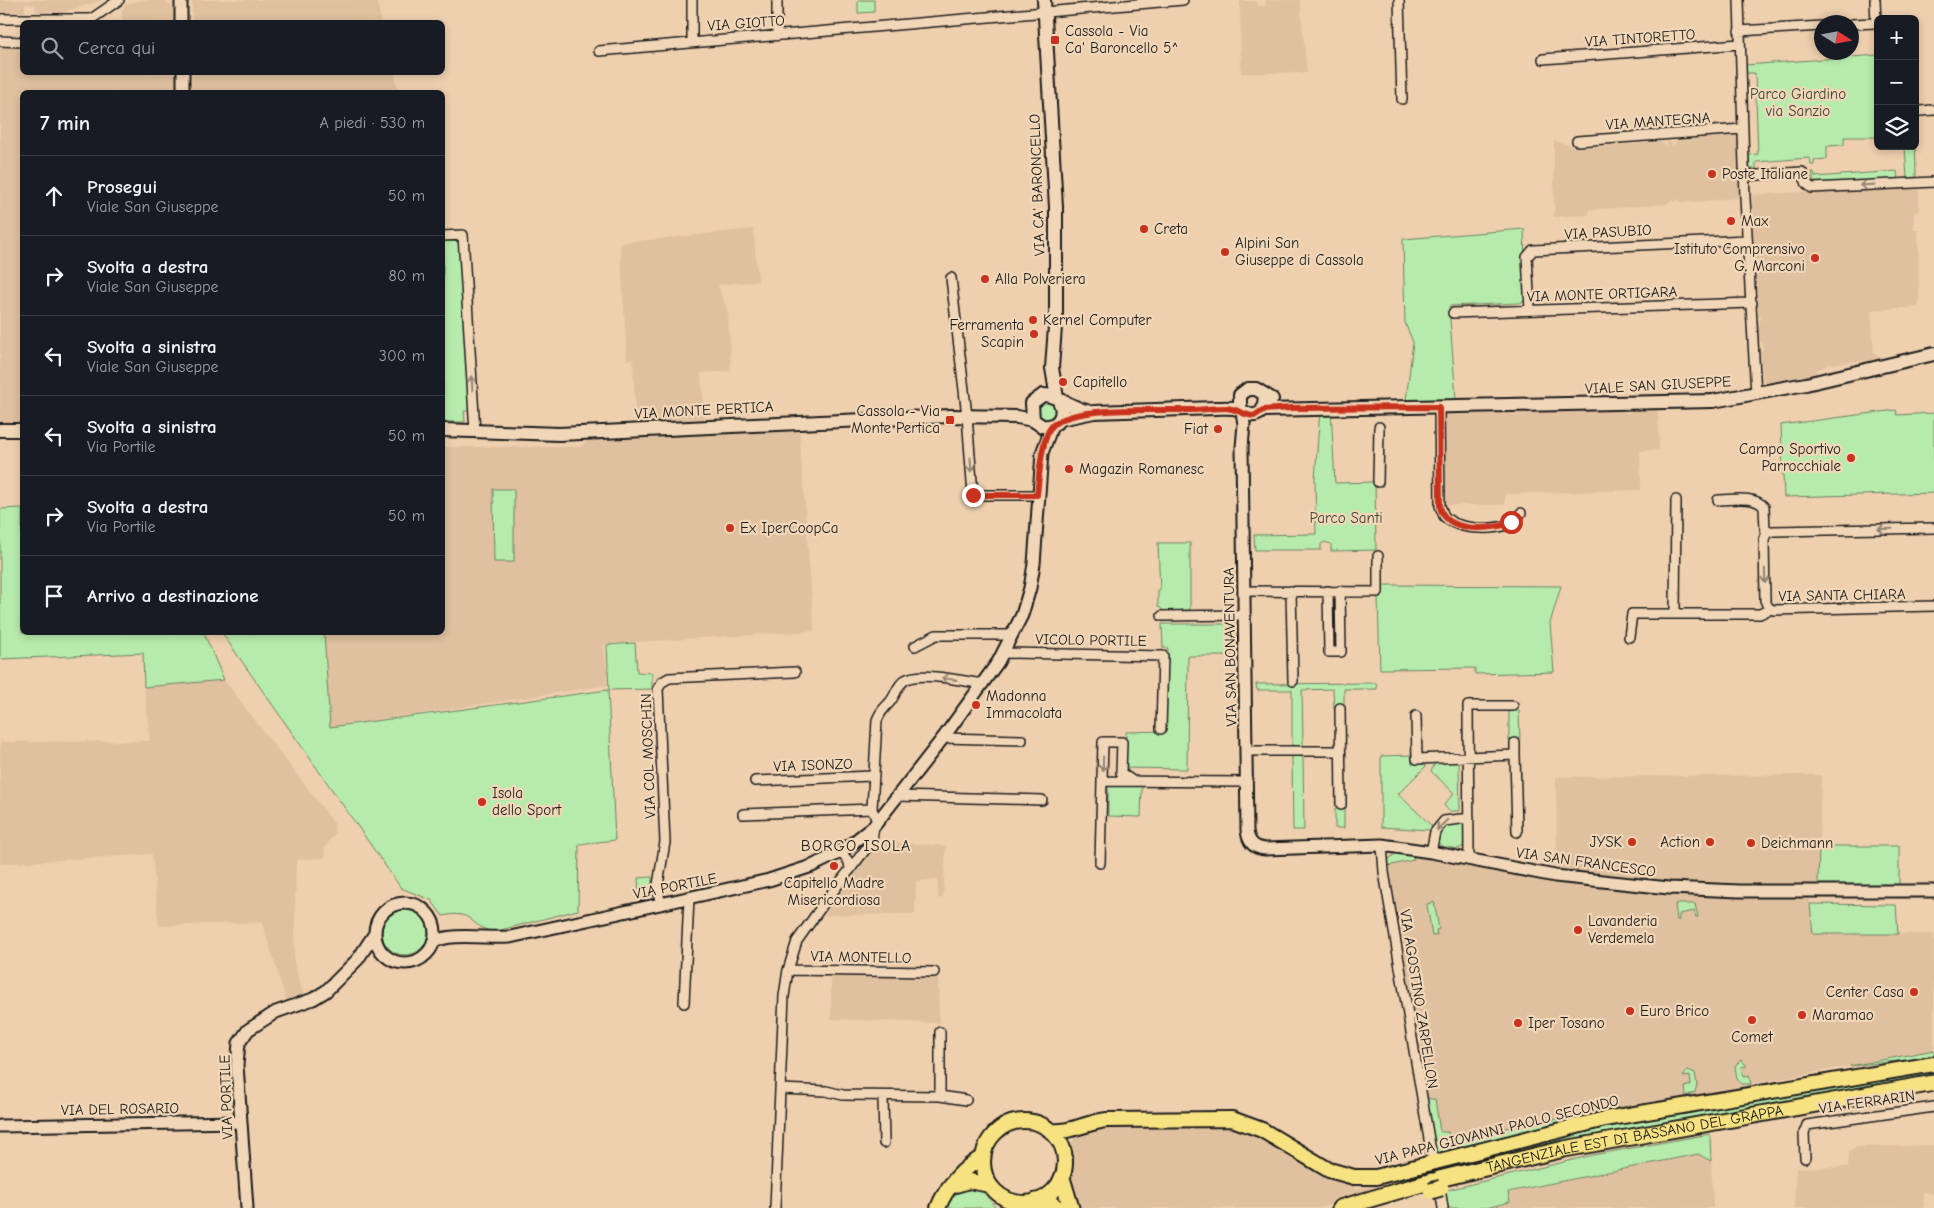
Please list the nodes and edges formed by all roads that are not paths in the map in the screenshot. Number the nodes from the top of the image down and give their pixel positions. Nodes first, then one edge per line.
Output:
1 (119, 0) edge
2 (181, 0) edge
3 (692, 0) edge
4 (777, 0) edge
5 (1183, 0) edge
6 (1399, 0) edge
7 (1738, 0) edge
8 (1875, 0) edge
9 (1045, 6) edge
10 (0, 19) edge
11 (44, 20) edge
12 (89, 20) edge
13 (181, 20) edge
14 (1859, 24) edge
15 (1814, 26) edge
16 (1739, 31) junction
17 (777, 35) junction
18 (0, 41) edge
19 (692, 41) junction
20 (20, 42) edge
21 (1740, 44) junction
22 (599, 51) dead end
23 (1544, 59) dead end
24 (183, 75) edge
25 (183, 90) edge
26 (1402, 99) dead end
27 (1934, 110) edge
28 (1920, 111) dead end
29 (1742, 129) junction
30 (1577, 141) dead end
31 (1744, 176) junction
32 (1934, 182) edge
33 (445, 236) edge
34 (1748, 240) junction
35 (952, 278) dead end
36 (1752, 303) junction
37 (1530, 310) junction
38 (1453, 312) dead end
39 (1934, 354) edge
40 (1052, 368) junction
41 (1756, 394) junction
42 (1036, 399) junction
43 (1058, 399) junction
44 (1240, 407) junction
45 (1262, 407) junction
46 (1439, 407) junction
47 (1094, 412) junction
48 (967, 416) junction
49 (1002, 416) junction
50 (1035, 422) junction
51 (1056, 422) junction
52 (1379, 427) dead end
53 (0, 430) edge
54 (20, 430) edge
55 (445, 430) edge
56 (475, 432) junction
57 (1042, 453) junction
58 (1243, 463) junction
59 (1378, 482) dead end
60 (1037, 495) junction
61 (1676, 500) dead end
62 (1718, 500) dead end
63 (1521, 513) dead end
64 (1934, 528) edge
65 (1767, 533) junction
66 (1378, 556) dead end
67 (1244, 591) junction
68 (1291, 591) junction
69 (1328, 591) junction
70 (1340, 591) junction
71 (1934, 606) edge
72 (1770, 609) junction
73 (1675, 614) junction
74 (1244, 615) junction
75 (1162, 616) dead end
76 (1012, 635) junction
77 (1629, 637) dead end
78 (915, 646) dead end
79 (1004, 652) junction
80 (795, 672) dead end
81 (1293, 681) dead end
82 (982, 684) junction
83 (1514, 706) dead end
84 (1340, 708) dead end
85 (1416, 716) dead end
86 (1161, 729) dead end
87 (943, 738) junction
88 (1022, 740) dead end
89 (1515, 743) dead end
90 (1246, 751) junction
91 (1340, 751) junction
92 (1515, 755) junction
93 (1469, 756) junction
94 (872, 776) junction
95 (1130, 780) junction
96 (755, 781) dead end
97 (1102, 781) junction
98 (1246, 782) junction
99 (898, 796) junction
100 (1042, 800) dead end
101 (1341, 805) dead end
102 (872, 809) junction
103 (743, 814) dead end
104 (1469, 818) junction
105 (875, 823) junction
106 (1246, 830) joint
107 (1517, 832) dead end
108 (1382, 845) junction
109 (846, 848) junction
110 (1430, 852) junction
111 (859, 859) junction
112 (1469, 859) junction
113 (1100, 862) dead end
114 (850, 870) junction
115 (1934, 891) edge
116 (689, 898) junction
117 (660, 903) junction
118 (433, 922) junction
119 (375, 933) junction
120 (463, 937) junction
121 (433, 942) junction
122 (385, 954) junction
123 (358, 959) junction
124 (788, 970) junction
125 (934, 972) dead end
126 (684, 1003) dead end
127 (940, 1032) dead end
128 (1934, 1064) edge
129 (1934, 1083) edge
130 (782, 1089) junction
131 (1934, 1092) edge
132 (883, 1096) junction
133 (940, 1096) junction
134 (966, 1100) dead end
135 (1934, 1107) edge
136 (241, 1122) junction
137 (0, 1126) edge
138 (1079, 1127) junction
139 (1051, 1131) junction
140 (884, 1143) dead end
141 (1064, 1154) junction
142 (1432, 1156) dead end
143 (983, 1157) junction
144 (1805, 1158) dead end
145 (1062, 1178) junction
146 (990, 1185) junction
147 (1437, 1187) junction
148 (949, 1188) junction
149 (1036, 1201) junction
150 (247, 1208) edge
151 (775, 1208) edge
152 (938, 1208) edge
153 (1058, 1208) edge
154 (1071, 1208) edge
155 (1340, 1208) edge
156 (1372, 1208) edge
157 (1443, 1208) edge

1 - 12 street
2 - 13 street
3 - 19 street
4 - 17 street
5 - 9 street, VIA GIOTTO
6 - 26 street
7 - 16 street
8 - 14 street
9 - 17 street, VIA GIOTTO
9 - 40 main road, VIA CA' BARONCELLO
10 - 11 street
15 - 16 street
16 - 21 street
17 - 19 street, VIA GIOTTO
18 - 20 street
19 - 22 street, VIA GIOTTO
21 - 23 street, VIA TINTORETTO
21 - 29 street
24 - 25 street
27 - 28 street
29 - 30 street, VIA MANTEGNA
29 - 31 street
32 -> 31 street
31 - 34 street
56 -> 33 street
34 - 36 street
34 - 37 street, VIA PASUBIO
35 - 48 street
36 - 37 street, VIA MONTE ORTIGARA
36 - 41 street
37 - 38 street, VIA MONTE ORTIGARA
39 - 41 main road, VIALE SAN GIUSEPPE
40 - 42 main road, VIA CA' BARONCELLO
40 - 43 main road, VIA CA' BARONCELLO
41 - 46 main road, VIALE SAN GIUSEPPE
42 - 43 main road
42 - 49 main road, VIA MONTE PERTICA
42 - 50 main road
43 - 47 main road, VIALE SAN GIUSEPPE
43 - 51 main road
44 - 45 main road, VIALE SAN GIUSEPPE
44 - 45 main road, VIALE SAN GIUSEPPE
44 - 47 main road, VIALE SAN GIUSEPPE
44 - 58 street, VIA SAN BONAVENTURA
45 - 46 main road, VIALE SAN GIUSEPPE
45 - 58 street, VIA SAN BONAVENTURA
46 - 63 street
47 - 51 main road, VIALE SAN GIUSEPPE
48 - 49 main road, VIA MONTE PERTICA
48 - 56 main road, VIA MONTE PERTICA
48 -> 60 street
49 - 50 main road, VIA MONTE PERTICA
50 - 51 main road
50 - 57 street, VIA PORTILE
51 - 57 street, VIA PORTILE
52 - 59 street
53 - 54 main road
55 - 56 main road, VIA MONTE PERTICA
57 - 60 street, VIA PORTILE
58 - 67 street, VIA SAN BONAVENTURA
60 - 76 street, VIA PORTILE
61 - 73 street
62 - 65 street, VIA SANTA CHIARA
64 -> 65 street
65 -> 72 street, VIA SANTA CHIARA
66 - 70 street
67 - 68 street
67 - 74 street, VIA SAN BONAVENTURA
68 - 69 street
68 - 81 street
69 - 70 street
69 - 70 street
71 - 72 street, VIA SANTA CHIARA
72 - 73 street
73 - 77 street
74 - 75 street
74 - 90 street, VIA SAN BONAVENTURA
76 - 78 street
76 - 79 street, VIA PORTILE
79 - 82 street, VIA PORTILE
79 - 86 street, VICOLO PORTILE
80 - 117 street, VIA COL MOSCHIN
82 - 87 street, VIA PORTILE
82 -> 94 street
83 - 93 street
84 - 91 street
85 - 93 street
87 - 88 street
87 - 99 street, VIA PORTILE
89 - 92 street
90 - 91 street
90 - 98 street, VIA SAN BONAVENTURA
91 - 101 street
92 - 93 street
92 - 107 street
93 - 104 street
94 - 96 street, VIA ISONZO
94 - 102 street
95 - 97 street
95 -> 97 street
95 - 98 street
97 - 113 street
98 - 106 street, VIA SAN BONAVENTURA
99 - 100 street
99 - 105 street, VIA PORTILE
102 - 103 street
102 - 105 street
104 -> 110 street
104 - 112 street
105 - 109 street, VIA PORTILE
105 - 111 street, VIA MONTELLO
106 - 108 street, VIA SAN FRANCESCO
108 - 110 street, VIA SAN FRANCESCO
108 - 142 street, VIA AGOSTINO ZARPELLON
109 - 111 street
109 - 114 street
109 - 116 street, VIA PORTILE
110 - 112 street, VIA SAN FRANCESCO
111 - 114 street, VIA MONTELLO
112 - 115 street, VIA SAN FRANCESCO
114 - 124 street, VIA MONTELLO
116 - 117 street, VIA PORTILE
116 - 126 street
117 - 120 street, VIA PORTILE
118 - 119 street
118 - 120 street, VIA PORTILE
118 - 121 street
119 - 122 street
119 - 123 street, VIA PORTILE
120 - 121 street, VIA PORTILE
121 - 122 street
122 - 123 street
123 - 136 street, VIA PORTILE
124 - 125 street, VIA MONTELLO
124 - 130 street, VIA MONTELLO
127 - 133 street
128 - 138 main road, VIA PAPA GIOVANNI PAOLO SECONDO
129 - 147 highway, TANGENZIALE EST DI BASSANO DEL GRAPPA
130 - 132 street
130 - 151 street, VIA MONTELLO
131 - 147 highway, TANGENZIALE EST DI BASSANO DEL GRAPPA
132 - 133 street
132 - 140 street
133 - 134 street
135 - 144 street, VIA FERRARIN
136 - 137 street, VIA DEL ROSARIO
136 - 150 street, VIA PORTILE
138 - 139 main road, VIA PAPA GIOVANNI PAOLO SECONDO
138 - 141 main road
139 - 141 main road
139 - 143 main road, VIA PAPA GIOVANNI PAOLO SECONDO
141 - 145 main road
143 - 146 main road
143 - 148 main road
145 - 149 main road
145 - 154 highway
146 - 148 main road
146 - 149 main road
147 - 155 highway, TANGENZIALE EST DI BASSANO DEL GRAPPA
147 - 156 highway, TANGENZIALE EST DI BASSANO DEL GRAPPA
147 - 157 street
148 - 152 main road
149 - 153 highway

